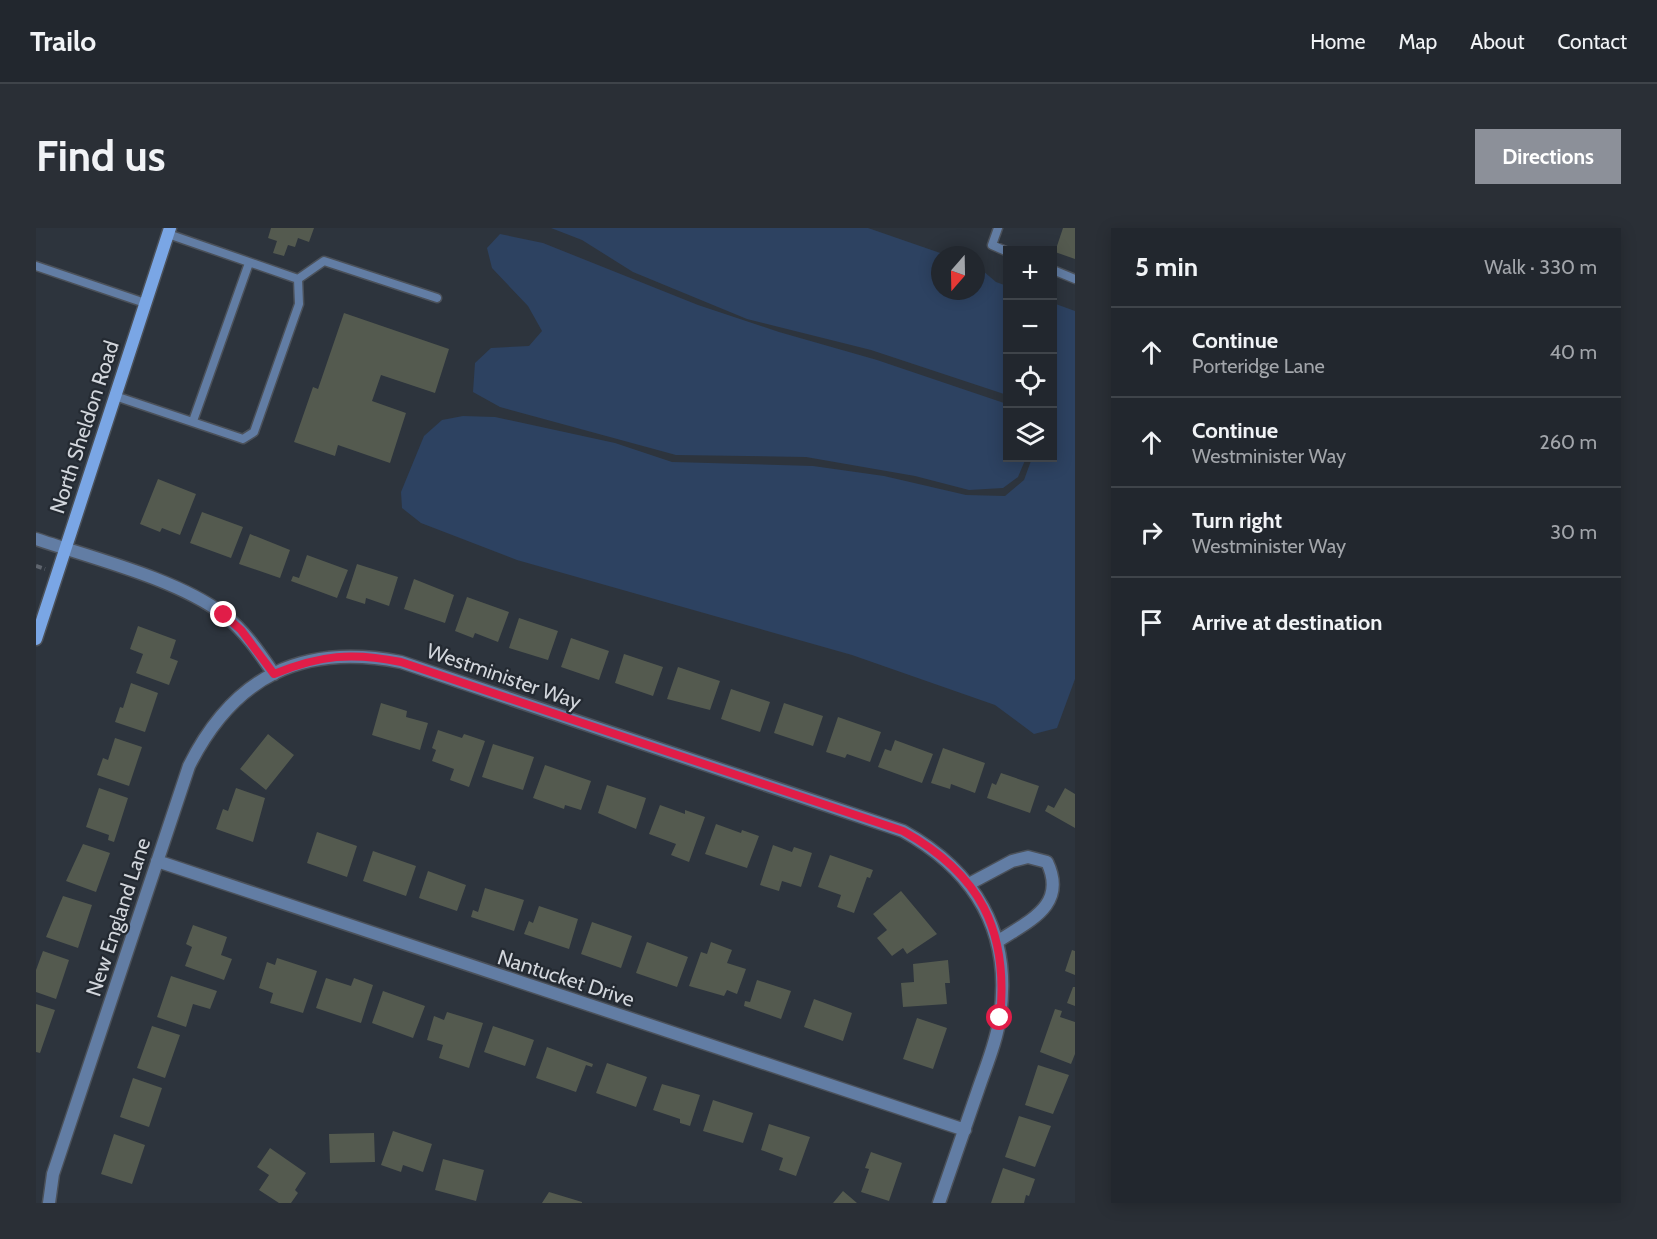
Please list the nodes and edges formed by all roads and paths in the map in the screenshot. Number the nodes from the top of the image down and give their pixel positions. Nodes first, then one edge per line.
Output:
1 (998, 228) edge
2 (169, 231) edge
3 (1003, 250) edge
4 (249, 262) junction
5 (36, 266) edge
6 (1057, 272) edge
7 (298, 279) junction
8 (1075, 279) edge
9 (437, 298) dead end
10 (144, 303) junction
11 (115, 396) junction
12 (193, 421) junction
13 (36, 539) edge
14 (65, 549) junction
15 (36, 639) edge
16 (274, 674) junction
17 (157, 861) junction
18 (969, 884) junction
19 (997, 942) junction
20 (965, 1130) junction
21 (49, 1203) edge
22 (939, 1203) edge

1 - 3 lane
2 - 4 lane
2 - 10 street, North Sheldon Road
4 - 7 lane
4 - 12 lane
5 - 10 lane
6 - 8 lane
7 - 9 lane
7 - 12 lane
10 - 11 street, North Sheldon Road
11 - 12 lane
11 - 14 street, North Sheldon Road
13 - 14 street
14 - 15 street, North Sheldon Road
14 - 16 street
16 - 17 street, New England Lane
16 - 18 street, Westminister Way
17 - 20 street, Nantucket Drive
17 - 21 street, New England Lane
18 - 19 street, Westminister Way
18 - 19 street
19 - 20 street, Westminister Way
20 - 22 street, Westminister Way

